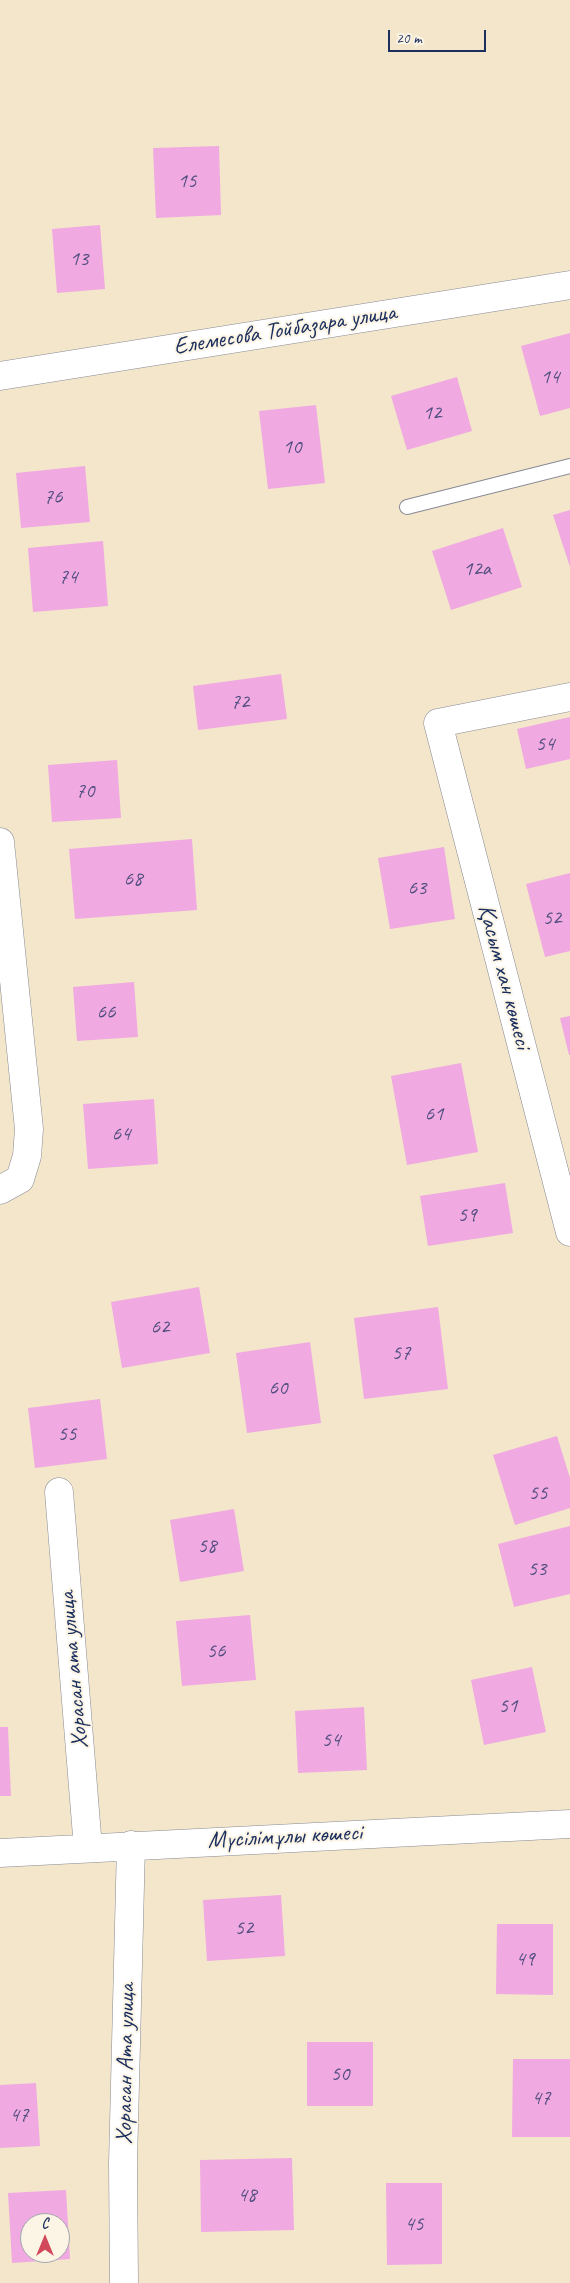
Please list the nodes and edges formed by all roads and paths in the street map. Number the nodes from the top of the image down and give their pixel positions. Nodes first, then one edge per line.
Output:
1 (570, 285) edge
2 (0, 376) edge
3 (570, 466) edge
4 (407, 507) dead end
5 (570, 697) edge
6 (0, 842) edge
7 (10, 1184) edge
8 (570, 1232) edge
9 (59, 1492) dead end
10 (570, 1824) edge
11 (131, 1845) junction
12 (88, 1848) junction
13 (0, 1853) edge
14 (124, 2283) edge

1 - 2 street, Елемесова Тойбазара улица
3 - 4 lane
5 - 8 street, Қасым хан көшесі
6 - 7 street
9 - 12 street, Хорасан ата улица
10 - 11 street, Мүсілімұлы көшесі
11 - 12 street, Мүсілімұлы көшесі
11 - 14 street, Хорасан Ата улица
12 - 13 street, Мүсілімұлы көшесі

